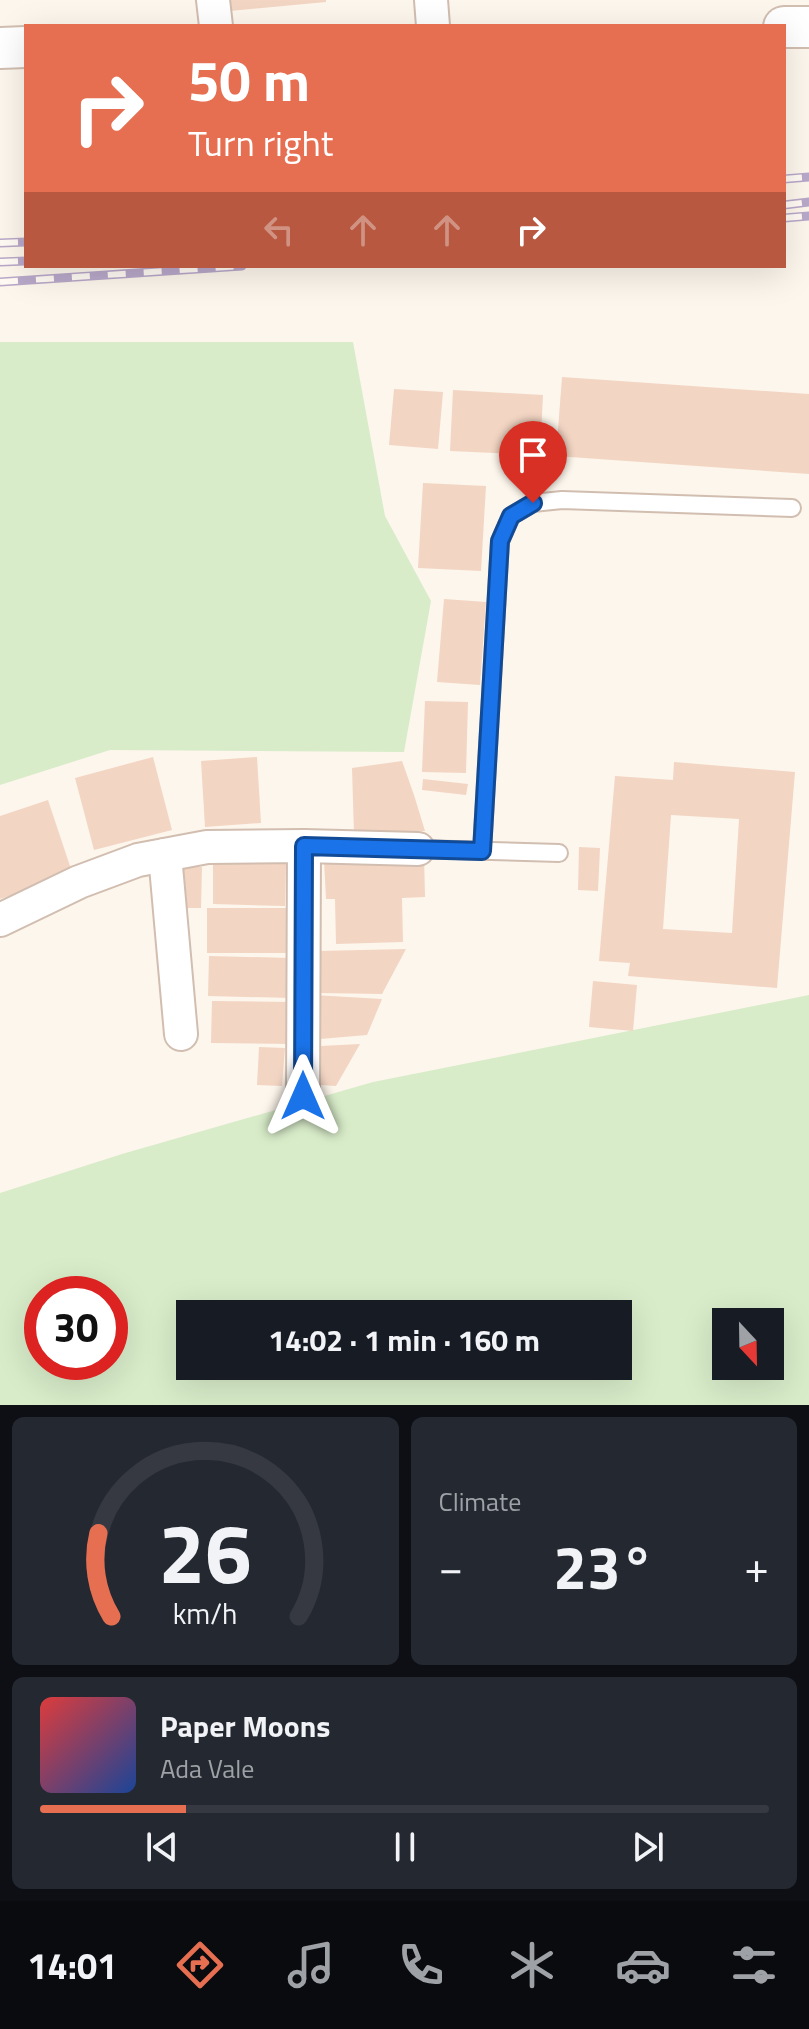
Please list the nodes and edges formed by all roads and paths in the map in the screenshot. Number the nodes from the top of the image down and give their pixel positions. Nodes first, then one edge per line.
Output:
1 (213, 0) edge
2 (431, 0) edge
3 (216, 24) edge
4 (433, 24) edge
5 (786, 27) edge
6 (809, 27) edge
7 (24, 47) edge
8 (0, 48) edge
9 (792, 508) dead end
10 (304, 846) junction
11 (418, 849) joint
12 (482, 851) junction
13 (559, 853) dead end
14 (165, 855) junction
15 (0, 920) edge
16 (181, 1034) dead end
17 (303, 1096) dead end

1 - 3 street
2 - 4 street
5 - 6 street
7 - 8 street
9 - 12 lane
10 - 11 street
10 - 14 street
10 - 17 street
11 - 12 lane
12 - 13 lane
14 - 15 street
14 - 16 street

